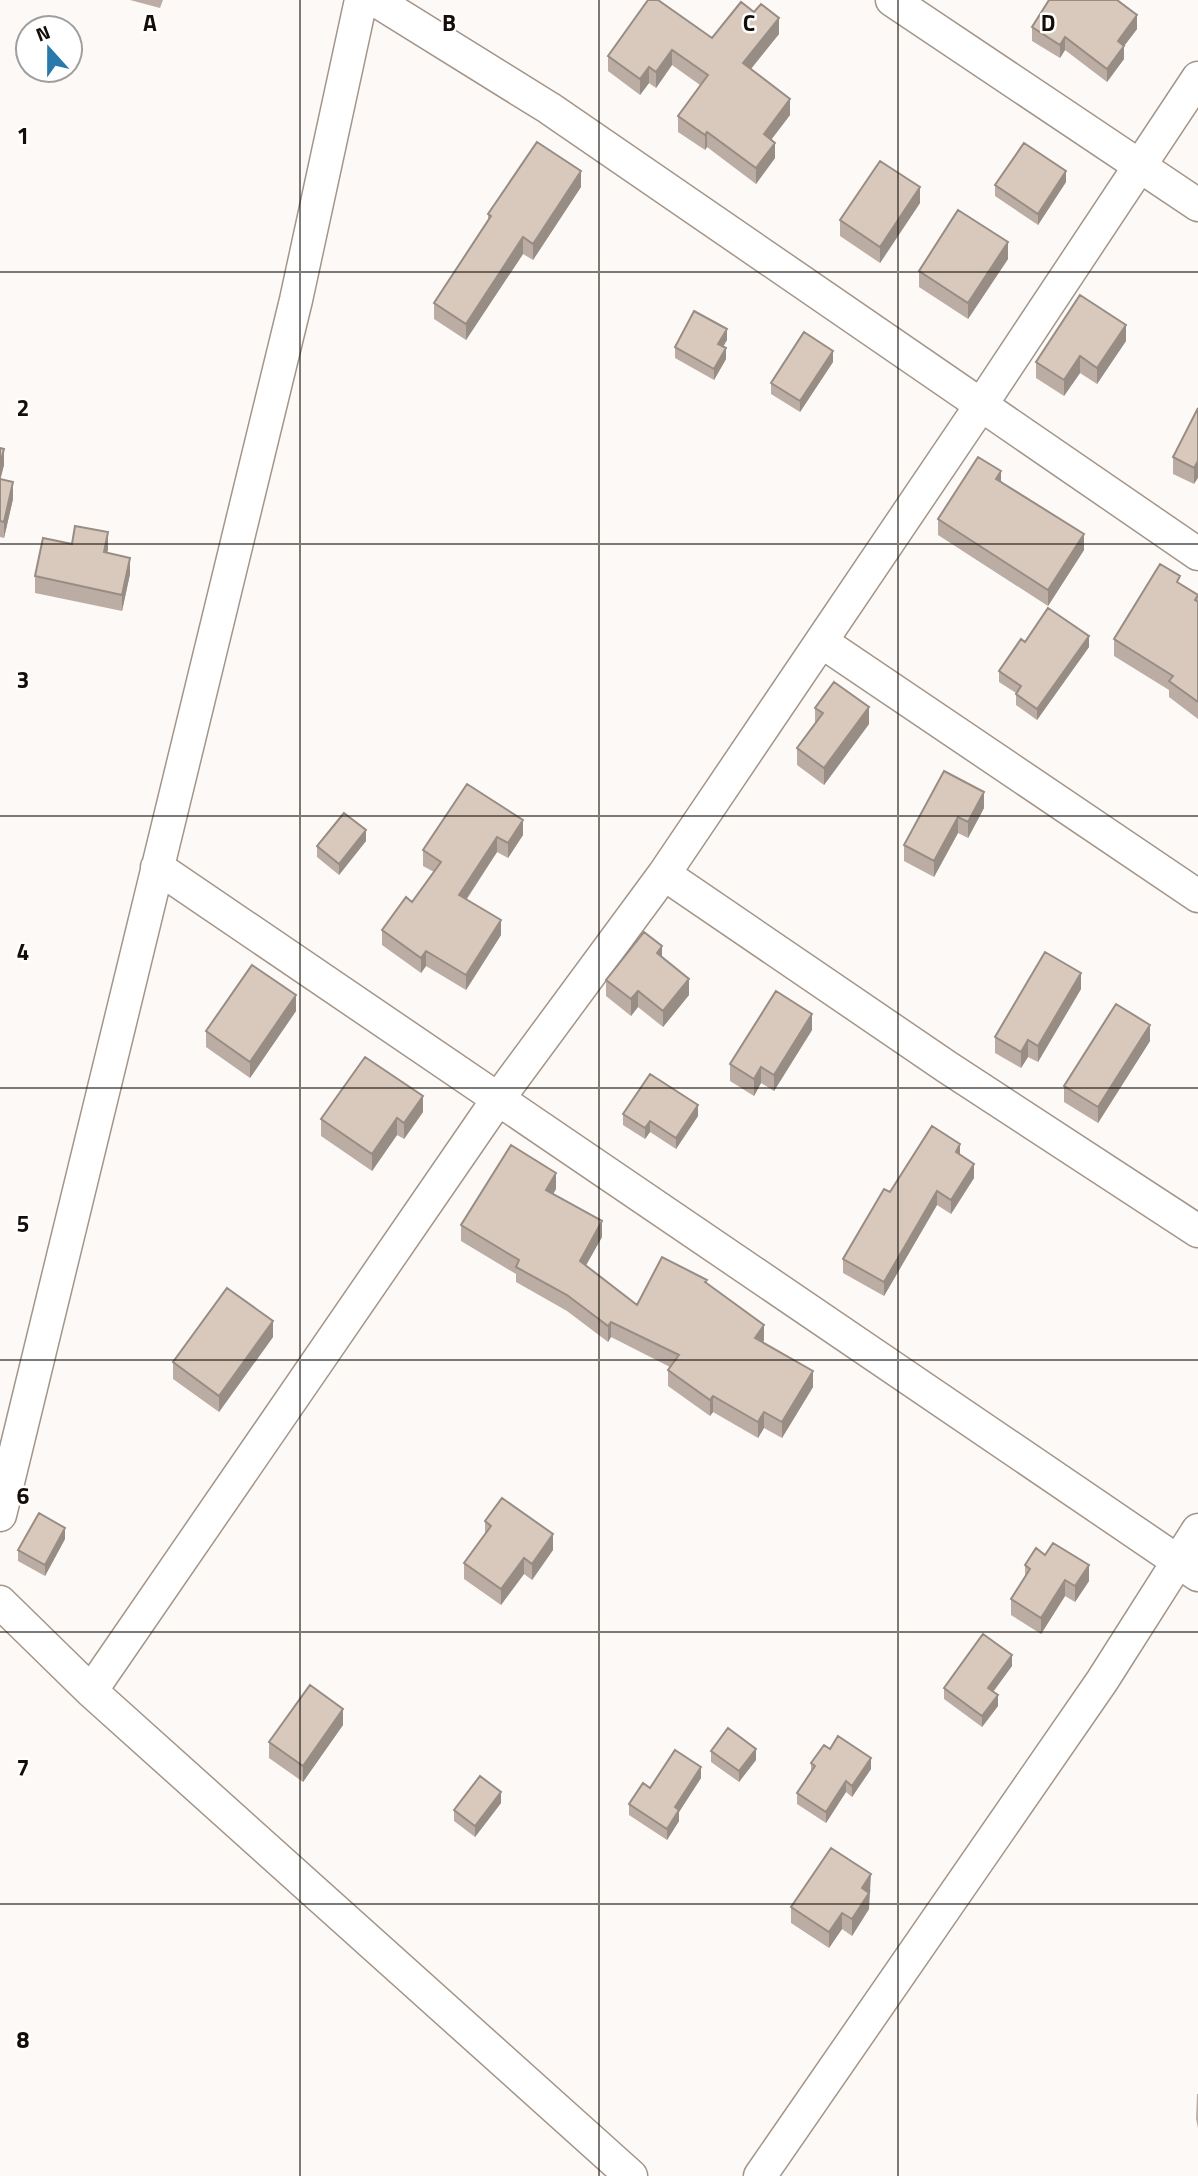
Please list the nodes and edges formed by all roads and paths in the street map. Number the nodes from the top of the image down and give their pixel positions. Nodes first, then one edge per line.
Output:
1 (361, 0) edge
2 (375, 0) edge
3 (892, 0) edge
4 (1198, 78) edge
5 (1139, 164) junction
6 (1198, 205) edge
7 (981, 405) junction
8 (1198, 554) edge
9 (822, 642) junction
10 (157, 867) junction
11 (664, 874) junction
12 (1198, 897) edge
13 (498, 1099) junction
14 (1198, 1231) edge
15 (0, 1515) edge
16 (1198, 1530) edge
17 (1188, 1567) edge
18 (0, 1602) edge
19 (91, 1691) junction
20 (631, 2176) edge
21 (760, 2176) edge

1 - 10 street
2 - 7 street
3 - 5 street
4 - 5 street
5 - 6 street
5 - 7 street
7 - 8 street
7 - 9 street
9 - 11 street
9 - 12 street
10 - 13 street
10 - 15 street
11 - 13 street
11 - 14 street
13 - 17 street
13 - 19 street
16 - 17 street
17 - 21 street
18 - 19 street
19 - 20 street

